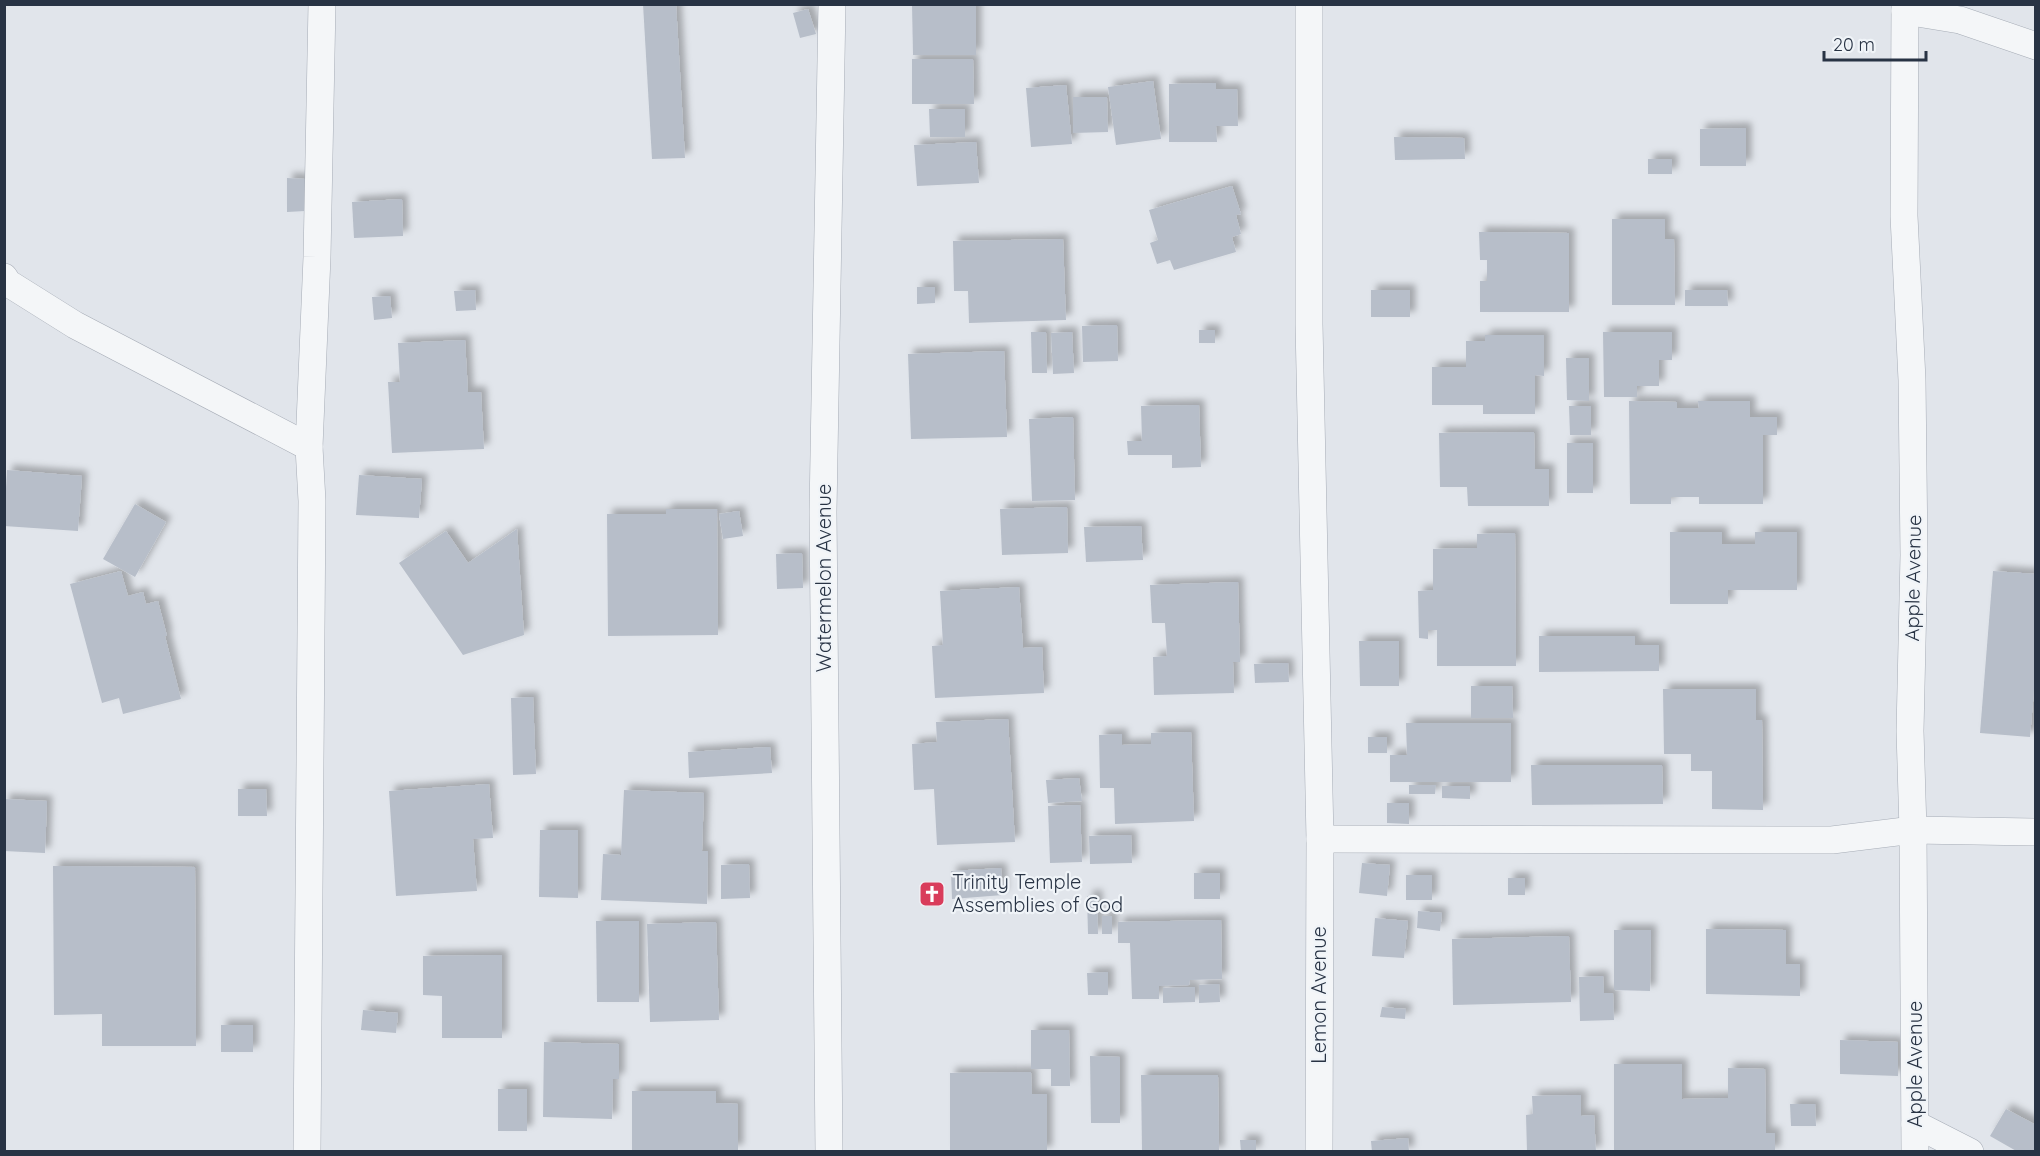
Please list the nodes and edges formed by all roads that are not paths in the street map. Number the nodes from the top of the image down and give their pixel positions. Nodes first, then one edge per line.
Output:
1 (322, 4) edge
2 (832, 4) edge
3 (1309, 4) edge
4 (1905, 8) edge
5 (2036, 46) edge
6 (4, 277) edge
7 (309, 447) junction
8 (1913, 830) junction
9 (2036, 832) edge
10 (1320, 839) junction
11 (1915, 1124) junction
12 (307, 1152) edge
13 (829, 1152) edge
14 (1319, 1152) edge
15 (1915, 1152) edge
16 (1970, 1152) edge

1 - 7 street
2 - 13 street, Watermelon Avenue
3 - 10 street, Lemon Avenue
4 - 5 street
4 - 8 street, Apple Avenue
6 - 7 street
7 - 12 street
8 - 9 street
8 - 10 street
8 - 11 street, Apple Avenue
10 - 14 street, Lemon Avenue
11 - 15 street, Apple Avenue
11 - 16 street

